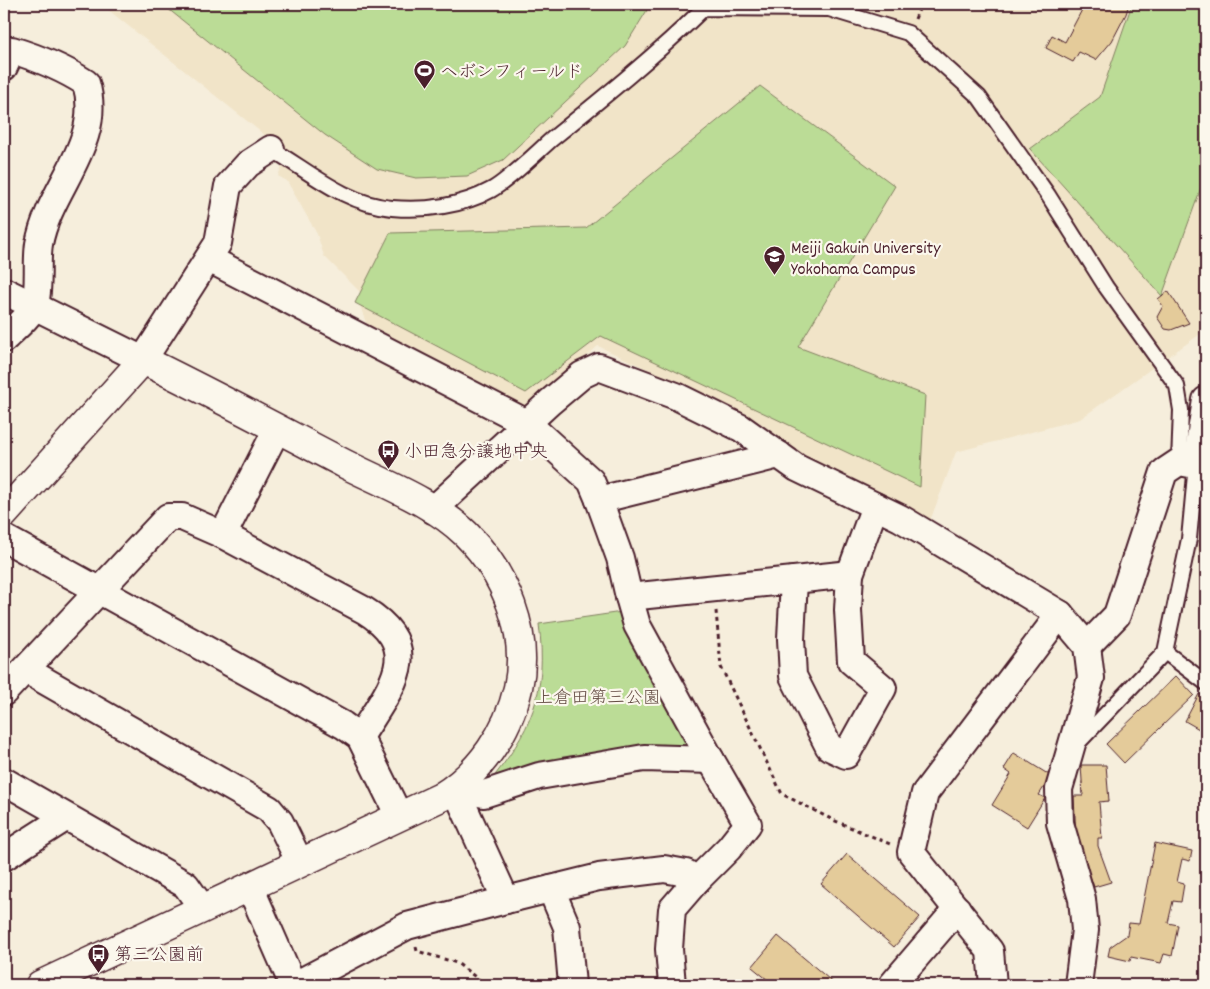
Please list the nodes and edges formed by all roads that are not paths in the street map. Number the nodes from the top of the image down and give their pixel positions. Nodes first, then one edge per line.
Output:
1 (702, 6) edge
2 (4, 67) edge
3 (271, 149) joint
4 (209, 259) junction
5 (4, 291) edge
6 (34, 307) junction
7 (4, 339) edge
8 (143, 360) junction
9 (1206, 400) edge
10 (527, 423) junction
11 (277, 429) junction
12 (779, 455) junction
13 (1194, 464) edge
14 (599, 500) junction
15 (875, 506) junction
16 (433, 510) junction
17 (4, 514) edge
18 (223, 535) junction
19 (4, 538) edge
20 (850, 574) junction
21 (794, 580) junction
22 (97, 590) junction
23 (628, 597) junction
24 (1060, 614) junction
25 (1087, 646) junction
26 (1165, 652) junction
27 (26, 670) junction
28 (1206, 683) edge
29 (4, 692) edge
30 (360, 737) junction
31 (1070, 751) junction
32 (710, 760) junction
33 (4, 781) edge
34 (455, 788) junction
35 (399, 816) junction
36 (65, 818) junction
37 (4, 857) edge
38 (300, 863) junction
39 (697, 880) junction
40 (250, 887) junction
41 (551, 889) junction
42 (506, 900) junction
43 (202, 908) junction
44 (957, 908) junction
45 (40, 985) edge
46 (294, 985) edge
47 (572, 985) edge
48 (672, 985) edge
49 (892, 985) edge
50 (994, 985) edge
51 (1078, 985) edge

1 - 3 lane
1 - 13 lane
2 - 6 street
3 - 4 street
4 - 8 street
4 - 10 street
5 - 6 street
6 - 7 street
6 - 8 street
8 - 11 street
8 - 17 street
9 - 13 street
10 - 12 street
10 - 14 street
10 - 16 street
11 - 16 street
11 - 18 street
12 - 14 street
12 - 15 street
13 - 25 street
13 - 26 lane
14 - 23 street
15 - 20 street
15 - 24 street
16 - 34 street
18 - 22 street
18 - 30 street
19 - 22 street
20 - 21 street
20 - 21 street
21 - 23 street
22 - 27 street
22 - 30 street
23 - 32 street
24 - 25 street
24 - 44 street
25 - 31 street
26 - 28 lane
26 - 31 lane
27 - 29 street
27 - 38 street
30 - 35 street
31 - 51 street
32 - 34 street
32 - 39 street
33 - 36 street
34 - 35 street
34 - 42 street
35 - 38 street
36 - 37 street
36 - 43 street
38 - 40 street
39 - 41 street
39 - 48 street
40 - 43 street
40 - 46 street
41 - 42 street
41 - 47 street
42 - 46 street
43 - 45 street
44 - 49 street
44 - 50 street

